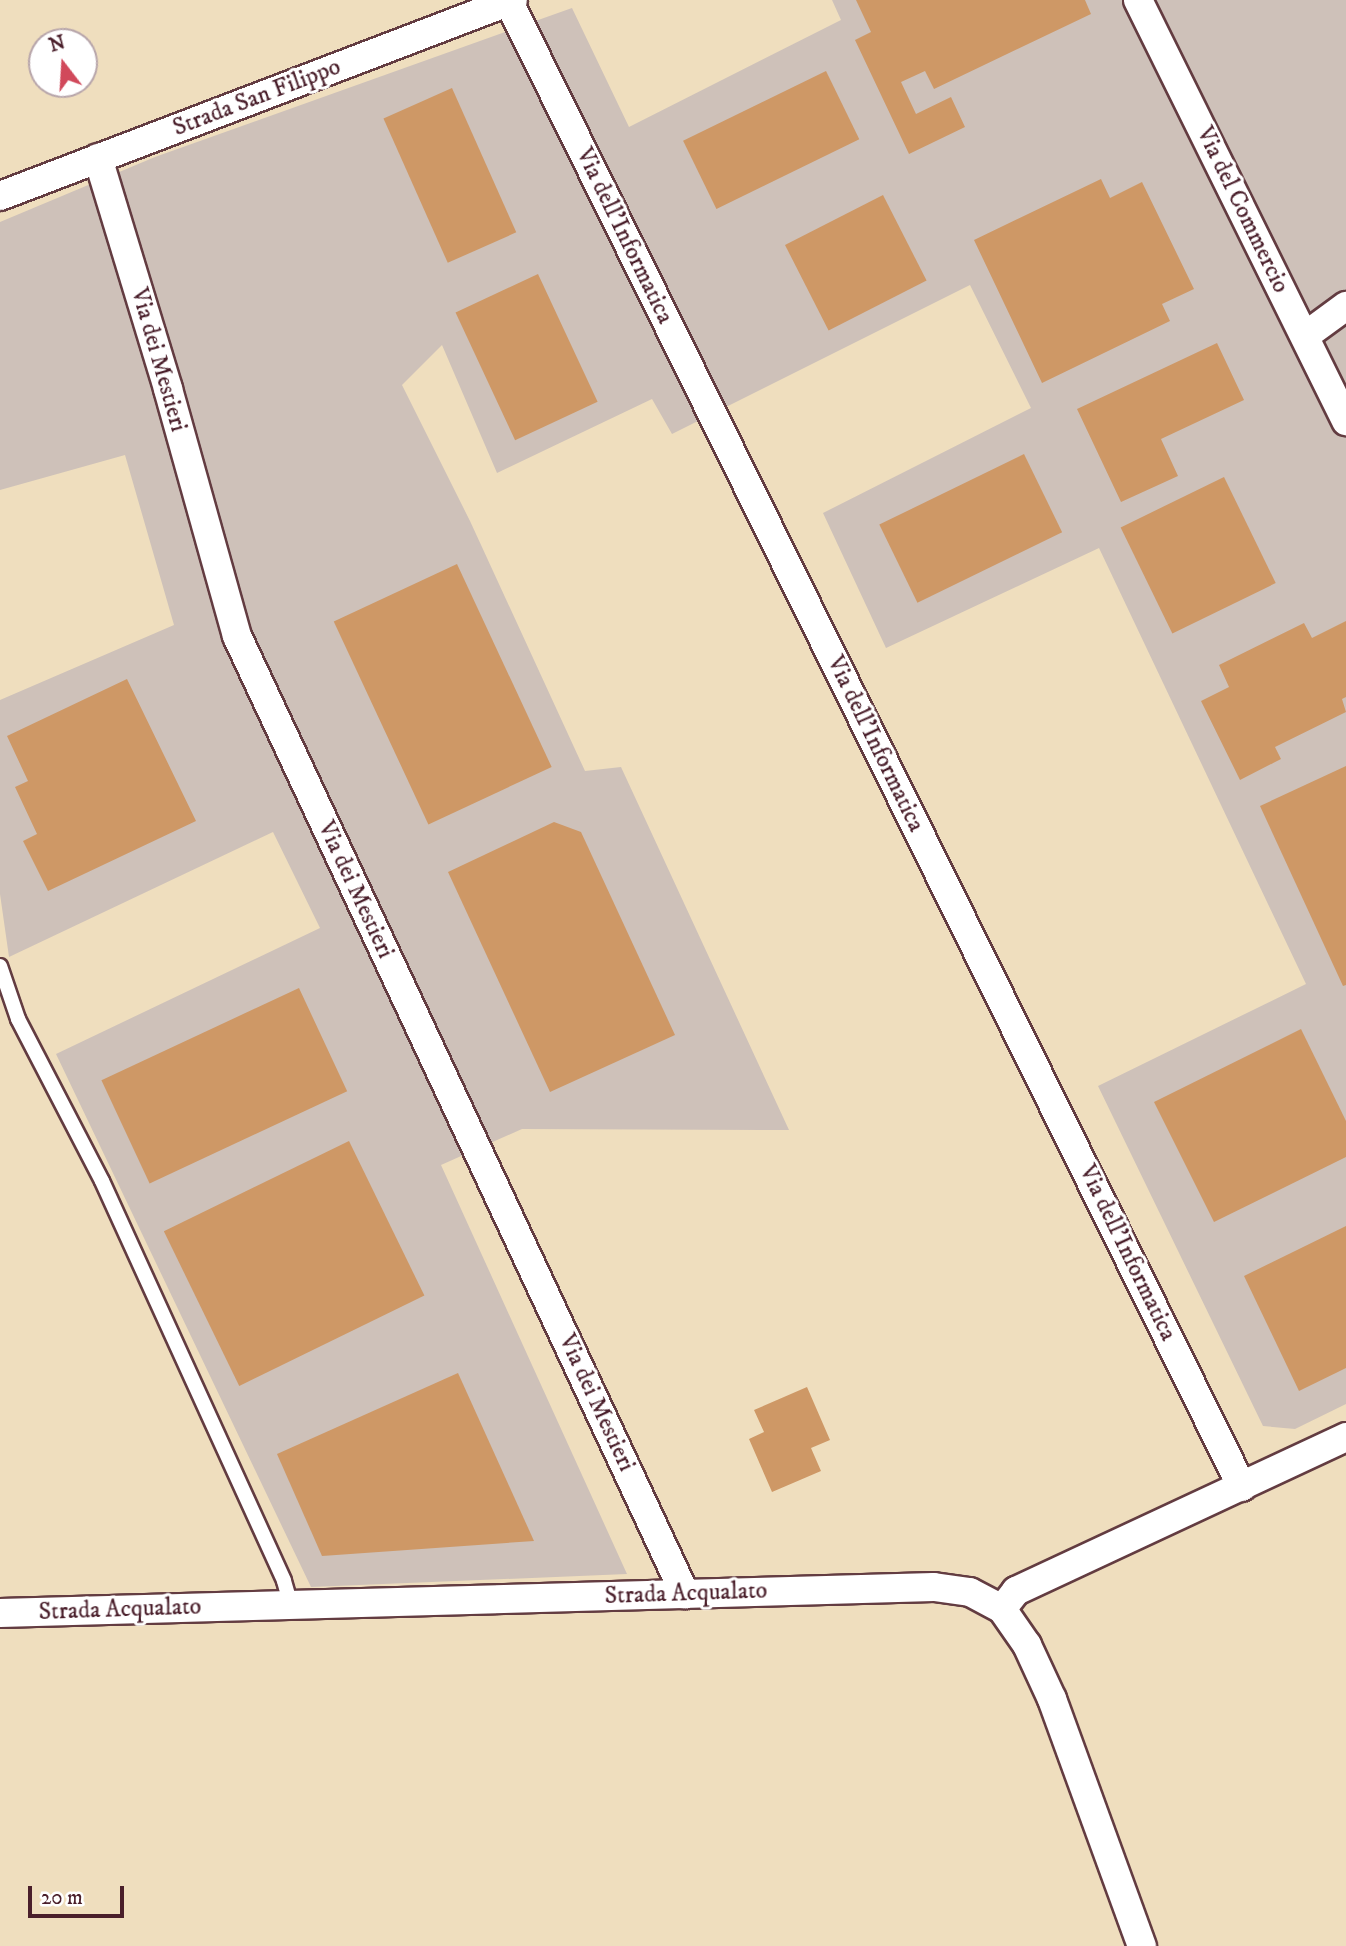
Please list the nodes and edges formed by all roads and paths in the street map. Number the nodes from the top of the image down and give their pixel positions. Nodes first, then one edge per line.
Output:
1 (1138, 0) edge
2 (499, 3) edge
3 (98, 158) junction
4 (0, 196) edge
5 (1346, 306) edge
6 (1305, 337) junction
7 (1346, 421) edge
8 (0, 966) edge
9 (1346, 1437) edge
10 (1242, 1487) junction
11 (685, 1594) junction
12 (291, 1605) junction
13 (1002, 1609) junction
14 (0, 1613) edge
15 (1142, 1946) edge

1 - 6 street, Via del Commercio
2 - 3 street, Strada San Filippo
2 - 10 street, Via dell'Informatica
3 - 4 street, Strada San Filippo
3 - 11 street, Via dei Mestieri
5 - 6 street
6 - 7 street, Via del Commercio
8 - 12 lane
9 - 10 street
10 - 13 street
11 - 12 street, Strada Acqualato
11 - 13 street, Strada Acqualato
12 - 14 street, Strada Acqualato
13 - 15 street, Strada Acqualato

